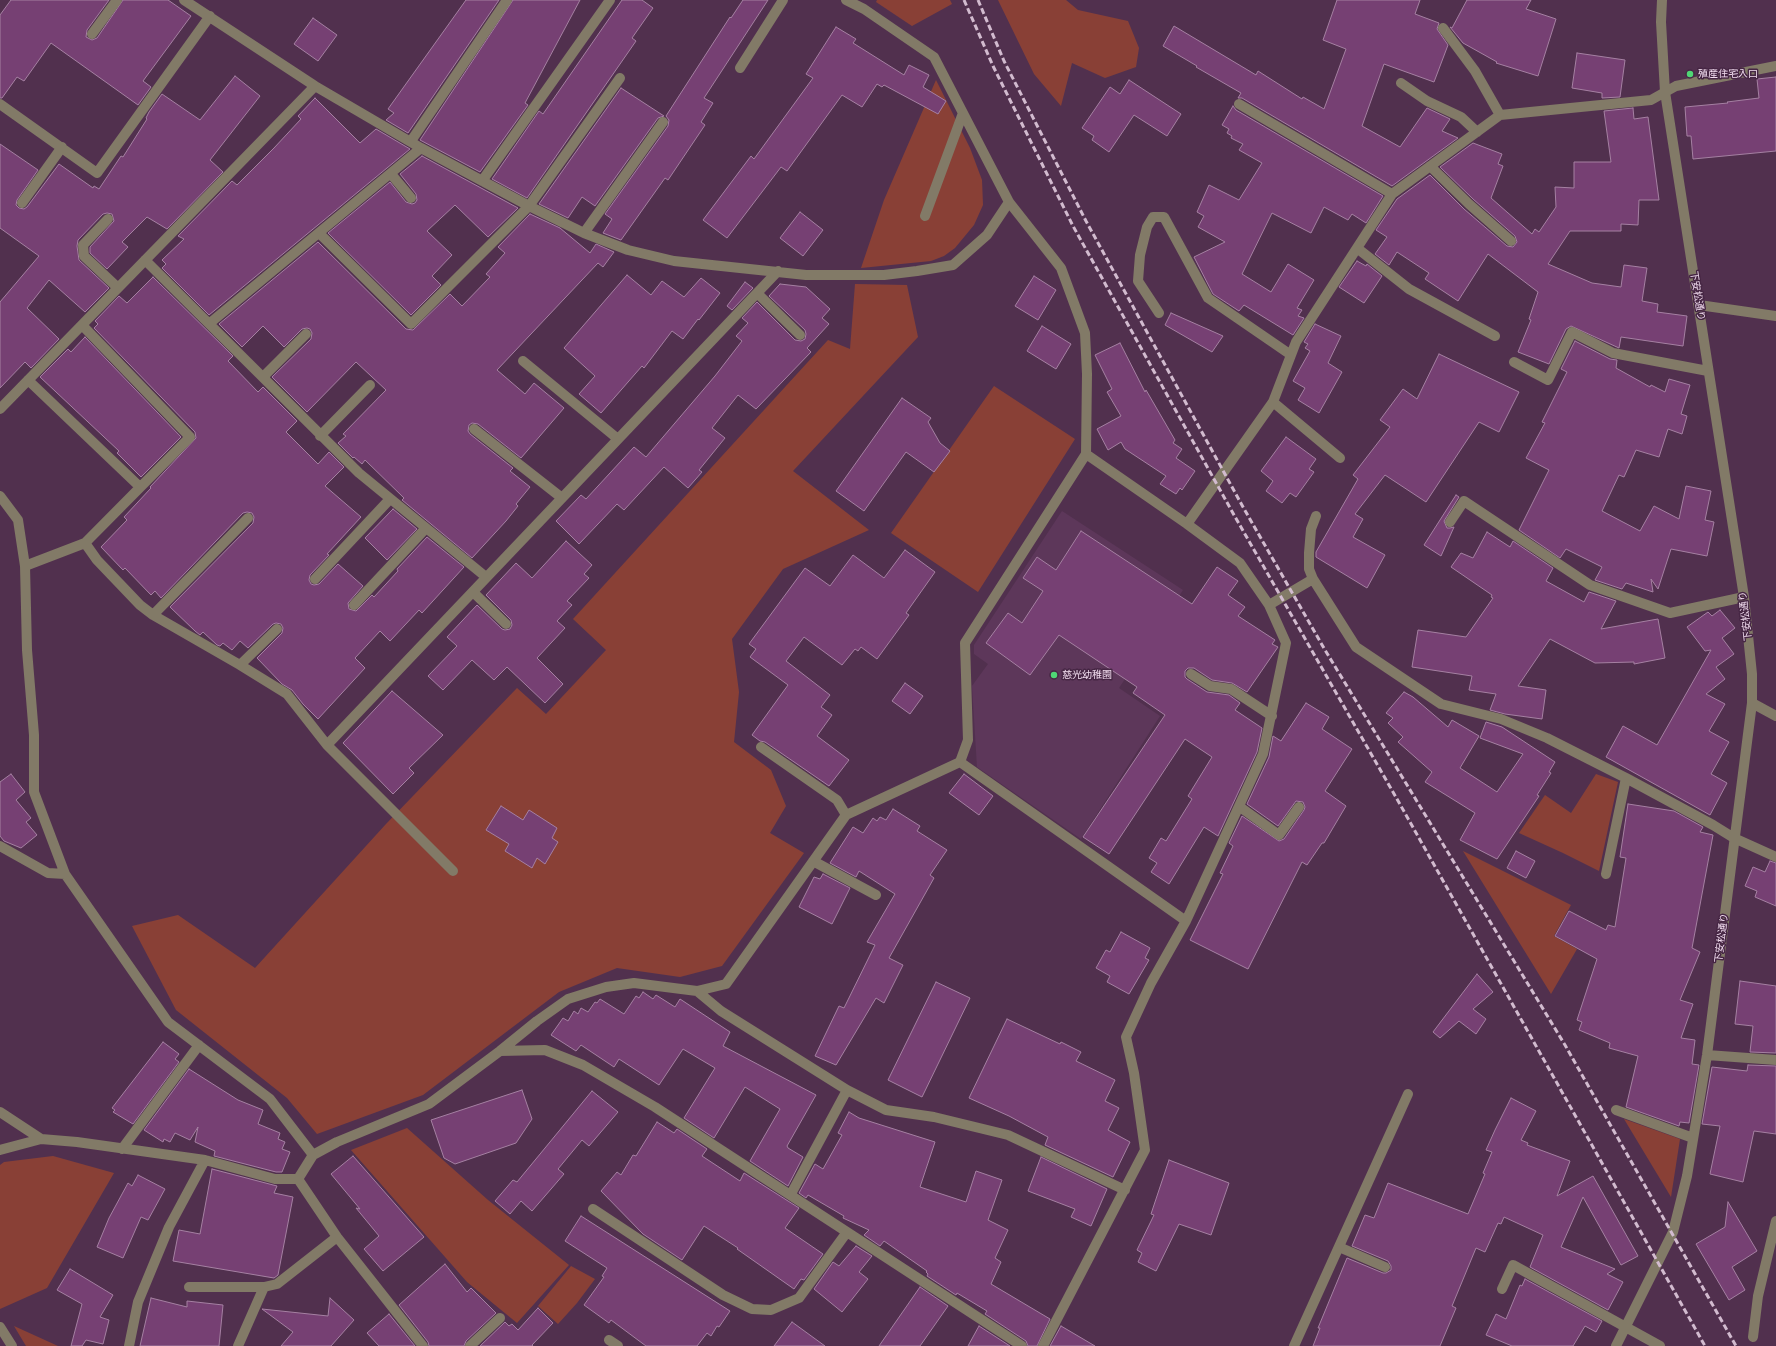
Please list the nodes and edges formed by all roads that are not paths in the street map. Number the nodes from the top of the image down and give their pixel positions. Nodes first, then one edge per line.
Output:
1 (116, 0) edge
2 (184, 0) edge
3 (507, 0) edge
4 (610, 0) edge
5 (783, 0) edge
6 (846, 0) edge
7 (1662, 0) edge
8 (210, 16) junction
9 (1443, 28) dead end
10 (92, 34) dead end
11 (1776, 66) edge
12 (740, 68) dead end
13 (620, 78) dead end
14 (1401, 83) dead end
15 (315, 86) junction
16 (1665, 92) junction
17 (0, 104) edge
18 (1239, 104) dead end
19 (963, 113) junction
20 (1500, 115) junction
21 (663, 122) dead end
22 (1477, 132) junction
23 (410, 141) junction
24 (62, 146) junction
25 (421, 148) junction
26 (1430, 166) junction
27 (391, 174) junction
28 (482, 181) junction
29 (1392, 194) junction
30 (411, 198) dead end
31 (1009, 202) junction
32 (22, 203) dead end
33 (529, 206) junction
34 (925, 216) dead end
35 (108, 219) dead end
36 (319, 233) junction
37 (584, 233) junction
38 (1511, 241) dead end
39 (1357, 248) junction
40 (145, 260) junction
41 (778, 271) junction
42 (118, 288) junction
43 (757, 293) junction
44 (1698, 305) junction
45 (1159, 313) dead end
46 (1776, 316) edge
47 (210, 323) junction
48 (82, 325) junction
49 (306, 334) dead end
50 (800, 335) dead end
51 (1495, 336) dead end
52 (1291, 354) junction
53 (523, 361) dead end
54 (1514, 362) dead end
55 (1708, 372) junction
56 (263, 377) junction
57 (28, 380) junction
58 (370, 385) dead end
59 (1273, 402) junction
60 (0, 409) edge
61 (474, 429) dead end
62 (320, 436) junction
63 (618, 439) junction
64 (1086, 454) junction
65 (1340, 458) dead end
66 (140, 487) junction
67 (0, 496) edge
68 (562, 498) junction
69 (390, 499) junction
70 (1316, 516) dead end
71 (248, 518) dead end
72 (1450, 522) dead end
73 (1187, 524) junction
74 (426, 528) junction
75 (85, 543) junction
76 (25, 566) junction
77 (486, 578) junction
78 (314, 579) dead end
79 (1313, 579) junction
80 (473, 592) junction
81 (1744, 596) junction
82 (354, 605) dead end
83 (1269, 605) junction
84 (153, 615) junction
85 (506, 624) dead end
86 (277, 629) dead end
87 (240, 665) junction
88 (1191, 674) dead end
89 (1752, 702) junction
90 (1272, 716) junction
91 (1776, 716) edge
92 (327, 745) junction
93 (761, 747) dead end
94 (960, 762) junction
95 (1626, 778) junction
96 (1240, 807) junction
97 (1299, 807) dead end
98 (846, 815) junction
99 (1734, 838) junction
100 (0, 846) edge
101 (1776, 857) edge
102 (814, 861) junction
103 (453, 871) dead end
104 (65, 874) junction
105 (1606, 874) dead end
106 (876, 895) dead end
107 (1186, 921) junction
108 (698, 991) junction
109 (199, 1045) junction
110 (500, 1051) junction
111 (1707, 1055) junction
112 (1776, 1060) edge
113 (847, 1090) junction
114 (1408, 1094) dead end
115 (1616, 1110) dead end
116 (0, 1112) edge
117 (1693, 1138) junction
118 (41, 1139) junction
119 (122, 1149) junction
120 (0, 1150) edge
121 (313, 1155) junction
122 (205, 1160) junction
123 (298, 1179) junction
124 (1125, 1190) junction
125 (791, 1194) junction
126 (593, 1209) dead end
127 (1776, 1221) edge
128 (847, 1232) junction
129 (337, 1237) junction
130 (1339, 1247) junction
131 (1385, 1267) dead end
132 (264, 1287) junction
133 (189, 1288) dead end
134 (1502, 1289) dead end
135 (500, 1318) dead end
136 (0, 1327) edge
137 (1625, 1327) junction
138 (1753, 1337) dead end
139 (610, 1340) dead end
140 (12, 1346) edge
141 (129, 1346) edge
142 (238, 1346) edge
143 (423, 1346) edge
144 (470, 1346) edge
145 (618, 1346) edge
146 (1022, 1346) edge
147 (1043, 1346) edge
148 (1294, 1346) edge
149 (1616, 1346) edge
150 (1660, 1346) edge

1 - 10 street
2 - 8 street
3 - 23 street
4 - 28 street
5 - 12 street
6 - 19 street
7 - 16 street, 下安松通り
8 - 15 street
8 - 24 street
9 - 20 street
11 - 16 street
13 - 33 street
14 - 22 street
15 - 23 street
15 - 40 street
16 - 20 street
16 - 44 street, 下安松通り
17 - 24 street
18 - 29 street
19 - 31 street
19 - 34 street
20 - 22 street
21 - 37 street
22 - 26 street
23 - 25 street
24 - 32 street
25 - 27 street
25 - 28 street
26 - 29 street
26 - 38 street
27 - 30 street
27 - 36 street
28 - 33 street
29 - 39 street
31 - 41 street
31 - 64 street
33 - 36 street
33 - 37 street
35 - 42 street
36 - 47 street
37 - 41 street
39 - 51 street
39 - 52 street
40 - 42 street
40 - 47 street
41 - 43 street
42 - 48 street
43 - 50 street
43 - 63 street
44 - 46 street
44 - 55 street, 下安松通り
45 - 52 street
47 - 56 street
48 - 57 street
48 - 66 street
49 - 56 street
52 - 59 street
53 - 63 street
54 - 55 street
55 - 81 street, 下安松通り
56 - 62 street
57 - 60 street
57 - 66 street
58 - 62 street
59 - 65 street
59 - 73 street
61 - 68 street
62 - 69 street
63 - 68 street
64 - 73 street
64 - 94 street
66 - 75 street
67 - 76 street
68 - 77 street
69 - 74 street
69 - 78 street
70 - 79 street
71 - 84 street
72 - 81 street
73 - 83 street
74 - 77 street
74 - 82 street
75 - 76 street
75 - 84 street
76 - 104 street
77 - 80 street
79 - 83 street
79 - 95 street
80 - 85 street
80 - 92 street
81 - 89 street, 下安松通り
83 - 90 street
84 - 87 street
86 - 87 street
87 - 92 street
88 - 90 street
89 - 91 street
89 - 99 street, 下安松通り
90 - 96 street
92 - 103 street
93 - 98 street
94 - 98 street
94 - 107 street
95 - 99 street
95 - 105 street
96 - 97 street
96 - 107 street
98 - 102 street
99 - 101 street
99 - 111 street, 下安松通り
100 - 104 street
102 - 106 street
102 - 108 street
104 - 109 street
107 - 124 street
108 - 110 street
108 - 113 street
109 - 119 street
109 - 121 street
110 - 121 street
110 - 125 street
111 - 112 street
111 - 117 street, 下安松通り
113 - 124 street
113 - 125 street
114 - 130 street
115 - 117 street
116 - 118 street
117 - 137 street, 下安松通り
118 - 119 street
118 - 120 street
119 - 122 street
121 - 123 street
122 - 123 street
122 - 141 street
123 - 129 street
124 - 147 street
125 - 128 street
126 - 128 street
127 - 138 street
128 - 146 street
129 - 132 street
129 - 143 street
130 - 131 street
130 - 148 street
132 - 133 street
132 - 142 street
134 - 137 street
135 - 144 street
136 - 140 street
137 - 149 street
137 - 150 street
139 - 145 street

